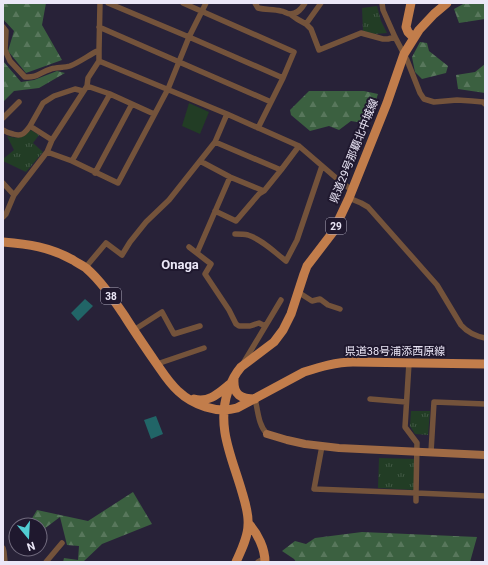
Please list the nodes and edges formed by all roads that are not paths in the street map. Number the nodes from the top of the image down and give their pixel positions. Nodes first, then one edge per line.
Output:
1 (100, 3) edge
2 (108, 3) edge
3 (183, 3) edge
4 (206, 3) edge
5 (255, 3) edge
6 (305, 3) edge
7 (321, 3) edge
8 (382, 3) edge
9 (411, 3) edge
10 (447, 3) edge
11 (202, 11) junction
12 (290, 14) junction
13 (306, 24) junction
14 (3, 27) edge
15 (99, 27) junction
16 (189, 37) junction
17 (395, 37) junction
18 (414, 38) junction
19 (99, 50) junction
20 (404, 54) junction
21 (99, 61) junction
22 (179, 62) junction
23 (283, 78) junction
24 (85, 88) junction
25 (168, 89) junction
26 (110, 94) junction
27 (19, 102) dead end
28 (272, 102) junction
29 (132, 104) junction
30 (485, 104) edge
31 (154, 114) junction
32 (227, 114) junction
33 (3, 118) edge
34 (30, 126) junction
35 (258, 128) junction
36 (3, 130) edge
37 (52, 140) junction
38 (216, 142) junction
39 (299, 146) junction
40 (47, 152) junction
41 (200, 161) junction
42 (72, 162) junction
43 (322, 166) junction
44 (281, 170) junction
45 (95, 173) junction
46 (230, 177) junction
47 (3, 183) edge
48 (264, 191) junction
49 (350, 194) junction
50 (14, 195) junction
51 (215, 211) junction
52 (3, 217) edge
53 (236, 234) dead end
54 (3, 242) edge
55 (189, 247) dead end
56 (197, 252) junction
57 (85, 268) junction
58 (298, 292) junction
59 (281, 300) dead end
60 (340, 309) dead end
61 (200, 326) dead end
62 (265, 326) junction
63 (134, 330) junction
64 (485, 338) edge
65 (204, 348) dead end
66 (409, 362) junction
67 (157, 364) junction
68 (485, 364) edge
69 (241, 367) junction
70 (233, 379) junction
71 (185, 396) junction
72 (255, 398) junction
73 (370, 399) dead end
74 (406, 402) junction
75 (485, 404) edge
76 (224, 410) junction
77 (267, 434) joint
78 (322, 446) junction
79 (417, 452) junction
80 (431, 452) junction
81 (485, 455) edge
82 (416, 493) junction
83 (485, 496) edge
84 (416, 500) dead end
85 (249, 524) junction
86 (62, 543) dead end
87 (3, 551) edge
88 (262, 561) edge
89 (5, 562) edge
90 (46, 562) edge
91 (236, 562) edge

1 - 15 street
2 - 16 street
3 - 11 street
4 - 11 street
5 - 12 street
6 - 12 street
7 - 13 street
8 - 17 street
9 - 18 main road
10 - 18 main road, 県道29号那覇北中城線 / 29
11 - 16 street
11 - 23 street
12 - 13 street
13 - 17 street
14 - 19 street
15 - 19 street
15 - 22 street
16 - 22 street
16 - 23 street
17 - 20 street
18 - 20 main road, 県道29号那覇北中城線 / 29
19 - 21 street
20 - 30 street
20 - 49 main road, 県道29号那覇北中城線 / 29
21 - 24 street
21 - 25 street
22 - 25 street
22 - 28 street
23 - 28 street
24 - 26 street
24 - 34 street
24 - 37 street
25 - 31 street
25 - 32 street
26 - 29 street
26 - 42 street
27 - 33 street
28 - 35 street
29 - 31 street
29 - 45 street
31 - 45 street
32 - 35 street
32 - 38 street
34 - 36 street
34 - 37 street
35 - 39 street
37 - 40 street
38 - 41 street
38 - 44 street
39 - 43 street
39 - 44 street
40 - 42 street
40 - 50 street
41 - 46 street
41 - 57 street
42 - 45 street
43 - 49 street
43 - 53 street
44 - 48 street
46 - 48 street
46 - 51 street
47 - 50 street
48 - 51 street
49 - 58 main road, 県道29号那覇北中城線 / 29
49 - 64 street
50 - 52 street
51 - 56 street
54 - 57 main road, 県道38号浦添西原線 / 38
55 - 56 street
56 - 62 street
57 - 63 main road, 県道38号浦添西原線 / 38
58 - 60 street
58 - 69 main road, 県道29号那覇北中城線 / 29
59 - 62 street
61 - 63 street
62 - 69 street
63 - 67 main road, 県道38号浦添西原線 / 38
65 - 67 street
66 - 68 main road, 県道38号浦添西原線 / 38
66 - 72 main road, 県道38号浦添西原線 / 38
66 - 74 street
67 - 71 main road, 県道38号浦添西原線 / 38
69 - 70 main road, 県道29号那覇北中城線 / 29
70 - 71 main road
70 - 72 main road
70 - 76 main road, 県道29号那覇北中城線 / 29
71 - 76 main road, 県道38号浦添西原線 / 38
72 - 76 main road, 県道38号浦添西原線 / 38
72 - 77 street
73 - 74 street
74 - 79 street
75 - 80 street
76 - 85 main road, 県道29号那覇北中城線 / 29
77 - 78 street
78 - 79 street
78 - 82 street
79 - 80 street
79 - 82 street
80 - 81 street
82 - 83 street
82 - 84 street
85 - 88 main road, 県道29号那覇北中城線 / 29
85 - 91 main road, 県道29号那覇北中城線 / 29
86 - 90 street
87 - 89 street

